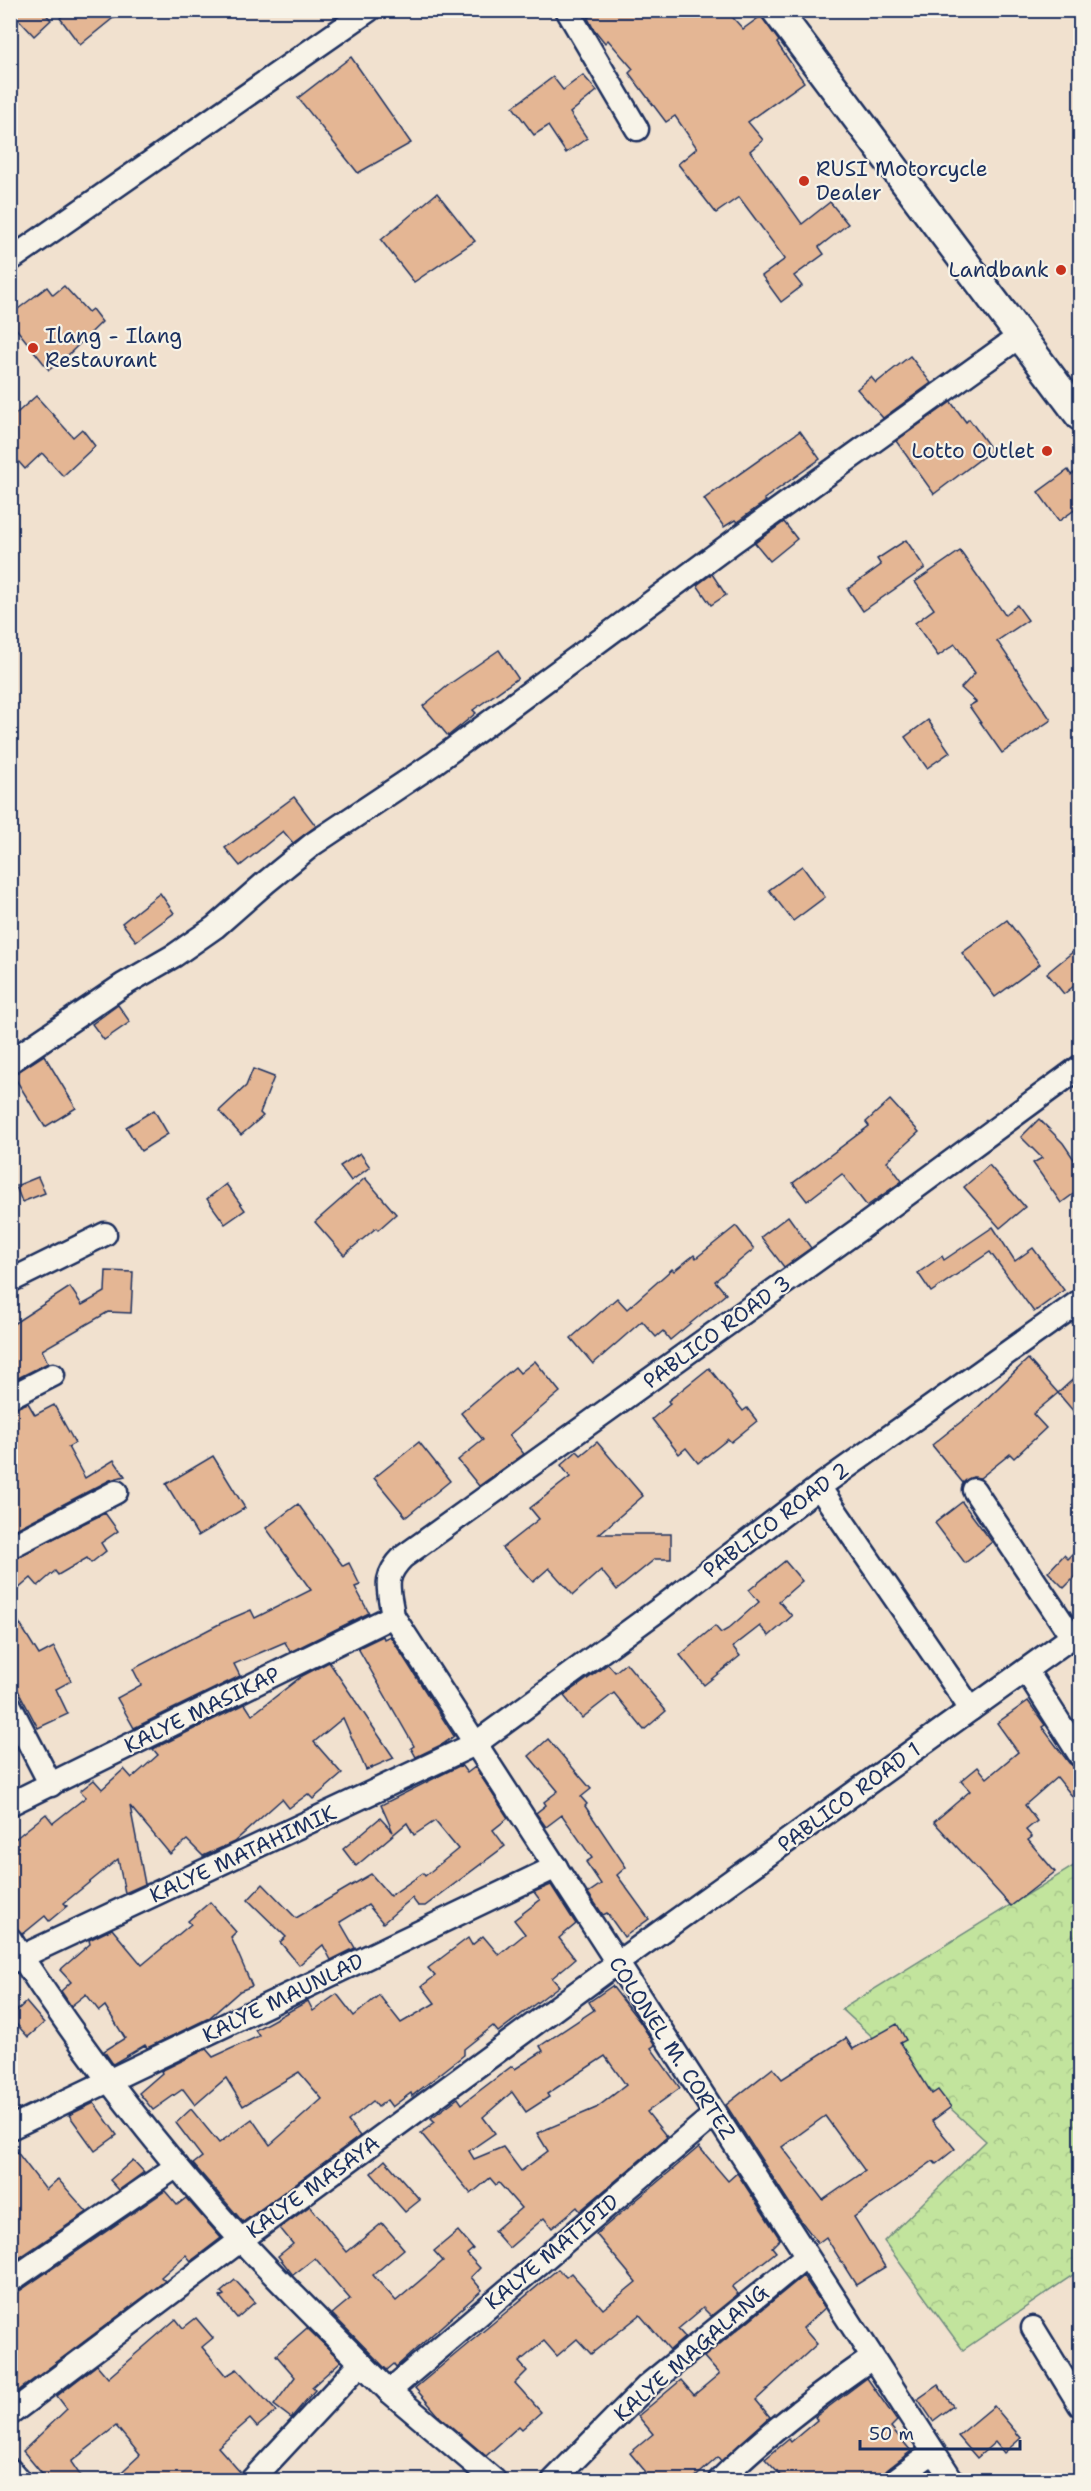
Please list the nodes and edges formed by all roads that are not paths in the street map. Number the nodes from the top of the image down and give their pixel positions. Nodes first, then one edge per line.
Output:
1 (369, 10) edge
2 (567, 10) edge
3 (776, 10) edge
4 (637, 129) dead end
5 (10, 260) edge
6 (1020, 336) junction
7 (1080, 416) edge
8 (11, 1061) edge
9 (1080, 1066) edge
10 (105, 1234) dead end
11 (10, 1281) edge
12 (1080, 1301) edge
13 (52, 1375) dead end
14 (10, 1397) edge
15 (819, 1487) junction
16 (974, 1491) dead end
17 (116, 1492) dead end
18 (10, 1547) edge
19 (393, 1616) junction
20 (1076, 1634) edge
21 (1026, 1670) junction
22 (10, 1706) edge
23 (970, 1709) junction
24 (475, 1744) junction
25 (1080, 1755) edge
26 (51, 1785) junction
27 (10, 1804) edge
28 (555, 1867) junction
29 (14, 1953) edge
30 (617, 1963) junction
31 (109, 2081) junction
32 (715, 2114) junction
33 (10, 2128) edge
34 (177, 2166) junction
35 (241, 2240) junction
36 (806, 2256) junction
37 (10, 2281) edge
38 (1033, 2328) dead end
39 (872, 2358) junction
40 (361, 2363) junction
41 (388, 2391) junction
42 (1080, 2404) edge
43 (10, 2414) edge
44 (933, 2452) junction
45 (10, 2470) edge
46 (19, 2481) edge
47 (252, 2481) edge
48 (494, 2481) edge
49 (554, 2481) edge
50 (720, 2481) edge
51 (895, 2481) edge
52 (952, 2481) edge

1 - 5 street
2 - 4 street
3 - 6 main road
6 - 7 main road
6 - 8 street
9 - 19 street, PABLICO ROAD 3
10 - 11 street
12 - 15 street, PABLICO ROAD 2
13 - 14 street
15 - 23 street
15 - 24 street, PABLICO ROAD 2
16 - 20 street
17 - 18 street
19 - 24 street, COLONEL M. CORTEZ
19 - 26 street, KALYE MASIKAP
20 - 21 street, PABLICO ROAD 1
21 - 23 street, PABLICO ROAD 1
21 - 25 street
22 - 26 street
23 - 30 street, PABLICO ROAD 1
24 - 28 street, COLONEL M. CORTEZ
24 - 29 street, KALYE MATAHIMIK
26 - 27 street, KALYE MASIKAP
28 - 30 street, COLONEL M. CORTEZ
28 - 31 street, KALYE MAUNLAD
29 - 31 street
30 - 32 street, COLONEL M. CORTEZ
30 - 35 street, KALYE MASAYA
31 - 33 street, KALYE MAUNLAD
31 - 34 street
32 - 36 street, COLONEL M. CORTEZ
32 - 41 street, KALYE MATIPID
34 - 35 street
34 - 37 street
35 - 40 street
35 - 43 street, KALYE MASAYA
36 - 39 street, COLONEL M. CORTEZ
36 - 49 street, KALYE MAGALANG
38 - 42 street
39 - 44 street, COLONEL M. CORTEZ
39 - 50 street
40 - 41 street
40 - 47 street
41 - 48 street
44 - 51 street
44 - 52 street, COLONEL M. CORTEZ
45 - 46 street

